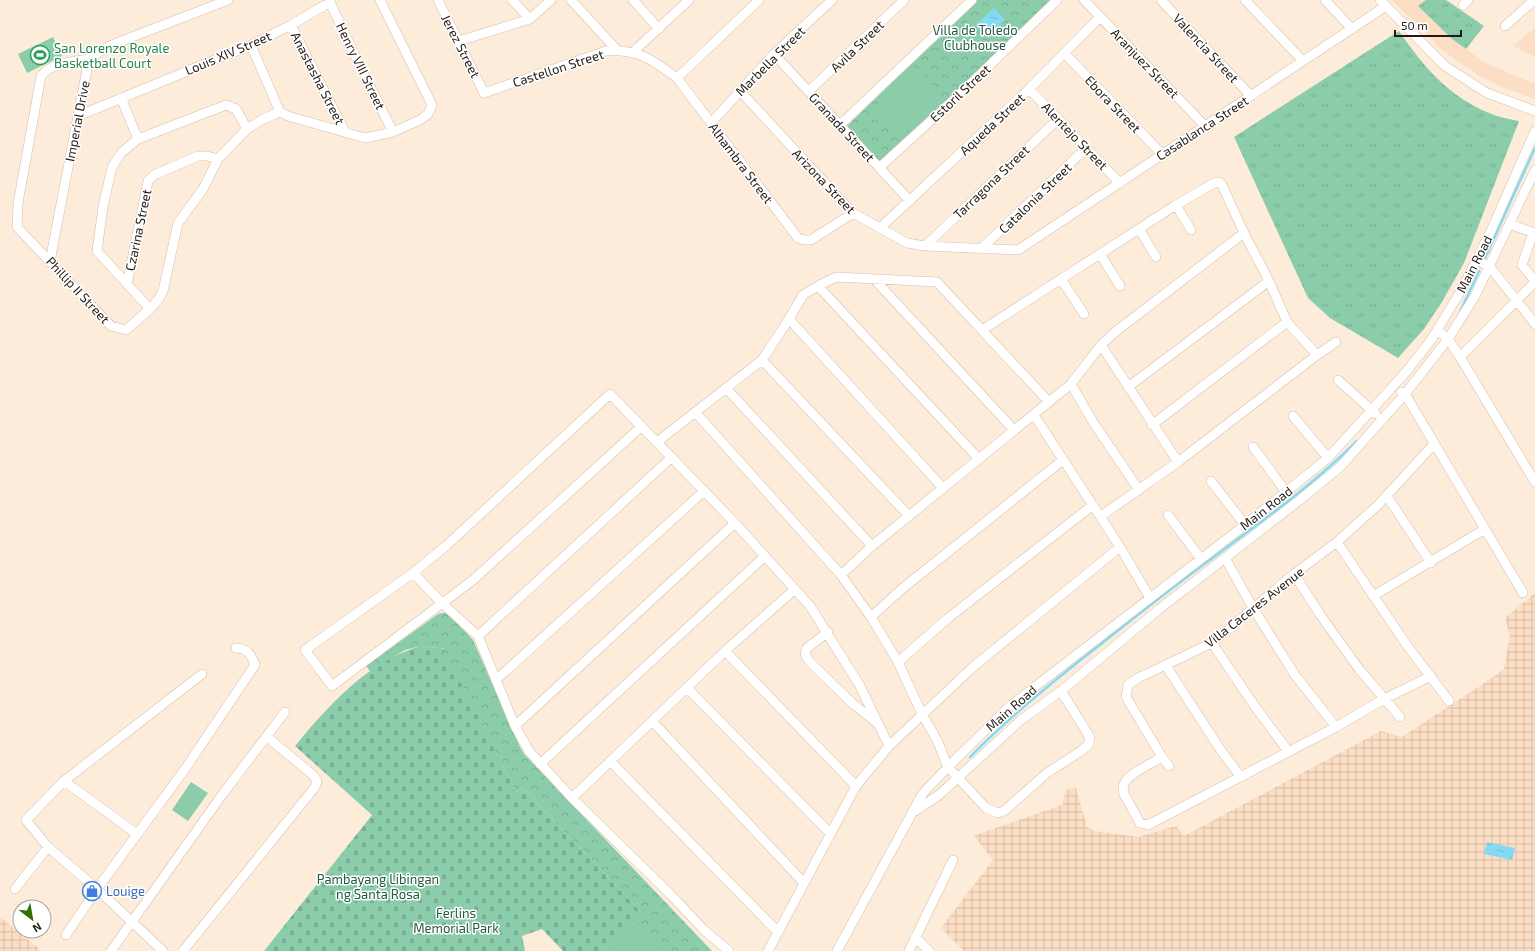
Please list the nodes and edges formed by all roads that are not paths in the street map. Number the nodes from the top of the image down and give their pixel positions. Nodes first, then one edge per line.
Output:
1 (228, 0) edge
2 (380, 0) edge
3 (438, 0) edge
4 (512, 0) edge
5 (551, 0) edge
6 (571, 0) edge
7 (633, 0) edge
8 (689, 0) edge
9 (759, 0) edge
10 (832, 0) edge
11 (904, 0) edge
12 (972, 0) edge
13 (1057, 0) edge
14 (1084, 0) edge
15 (1161, 0) edge
16 (1245, 0) edge
17 (1325, 0) edge
18 (1534, 0) edge
19 (330, 1) edge
20 (1383, 3) edge
21 (1100, 17) junction
22 (530, 19) junction
23 (291, 24) junction
24 (1505, 26) dead end
25 (659, 29) junction
26 (1352, 29) junction
27 (460, 41) junction
28 (250, 45) junction
29 (618, 50) junction
30 (633, 52) junction
31 (1064, 53) junction
32 (774, 54) junction
33 (89, 59) junction
34 (1303, 61) junction
35 (677, 78) junction
36 (1029, 88) junction
37 (740, 91) junction
38 (809, 91) junction
39 (484, 92) joint
40 (1251, 96) junction
41 (121, 98) junction
42 (1535, 111) edge
43 (280, 112) junction
44 (78, 116) junction
45 (1058, 119) junction
46 (711, 123) junction
47 (840, 125) junction
48 (1206, 126) junction
49 (248, 129) junction
50 (1535, 131) edge
51 (345, 132) junction
52 (393, 132) junction
53 (138, 139) junction
54 (1086, 148) junction
55 (1162, 154) junction
56 (218, 159) junction
57 (880, 167) junction
58 (1535, 170) edge
59 (1120, 183) junction
60 (910, 200) junction
61 (1176, 205) junction
62 (853, 213) junction
63 (1509, 224) junction
64 (880, 228) junction
65 (1139, 229) junction
66 (1191, 230) dead end
67 (1244, 233) junction
68 (1534, 233) edge
69 (925, 246) junction
70 (983, 247) junction
71 (1018, 250) joint
72 (1100, 254) junction
73 (1156, 257) dead end
74 (1477, 260) junction
75 (50, 261) junction
76 (1490, 267) junction
77 (874, 279) junction
78 (1061, 279) junction
79 (1269, 281) junction
80 (1535, 282) edge
81 (127, 284) junction
82 (818, 286) junction
83 (1120, 286) dead end
84 (1517, 300) junction
85 (150, 309) junction
86 (1084, 314) dead end
87 (789, 319) junction
88 (1287, 322) junction
89 (1535, 324) edge
90 (982, 330) junction
91 (1437, 330) junction
92 (1448, 339) junction
93 (1336, 342) dead end
94 (1101, 345) junction
95 (1317, 355) junction
96 (1460, 357) junction
97 (762, 360) junction
98 (1338, 380) dead end
99 (1070, 384) junction
100 (1394, 386) junction
101 (1128, 387) junction
102 (726, 388) junction
103 (1405, 394) junction
104 (1049, 402) junction
105 (1372, 410) junction
106 (695, 412) junction
107 (1034, 415) junction
108 (1293, 416) dead end
109 (1383, 420) junction
110 (1152, 425) junction
111 (642, 426) junction
112 (1014, 430) junction
113 (657, 442) junction
114 (1434, 444) junction
115 (1253, 447) dead end
116 (672, 457) junction
117 (978, 458) junction
118 (1328, 458) junction
119 (1063, 460) junction
120 (1178, 462) junction
121 (1211, 481) dead end
122 (1535, 482) edge
123 (943, 488) junction
124 (704, 490) junction
125 (1140, 490) junction
126 (1286, 492) junction
127 (1387, 496) junction
128 (1093, 505) junction
129 (1168, 515) dead end
130 (909, 516) junction
131 (1101, 516) junction
132 (735, 523) junction
133 (1245, 525) junction
134 (1485, 529) junction
135 (1337, 542) junction
136 (872, 546) junction
137 (1120, 547) junction
138 (765, 556) junction
139 (1225, 558) junction
140 (1201, 559) junction
141 (1431, 563) junction
142 (413, 573) junction
143 (1294, 574) junction
144 (841, 575) junction
145 (795, 589) junction
146 (1523, 593) dead end
147 (1373, 596) junction
148 (1150, 598) junction
149 (442, 603) junction
150 (1253, 608) junction
151 (871, 617) junction
152 (828, 632) junction
153 (478, 636) junction
154 (1212, 643) junction
155 (236, 648) dead end
156 (726, 651) junction
157 (898, 662) junction
158 (1166, 666) junction
159 (202, 674) dead end
160 (1431, 676) junction
161 (496, 680) junction
162 (688, 688) junction
163 (1061, 691) junction
164 (1384, 699) junction
165 (1449, 701) dead end
166 (285, 712) dead end
167 (922, 714) junction
168 (1400, 717) dead end
169 (652, 721) junction
170 (877, 723) junction
171 (515, 726) junction
172 (1336, 727) junction
173 (268, 736) junction
174 (889, 746) junction
175 (1288, 751) junction
176 (1162, 757) junction
177 (611, 762) junction
178 (540, 764) junction
179 (1169, 766) dead end
180 (948, 767) junction
181 (1241, 777) junction
182 (959, 778) junction
183 (64, 781) junction
184 (856, 786) junction
185 (572, 798) junction
186 (912, 813) junction
187 (137, 834) junction
188 (831, 834) junction
189 (48, 847) junction
190 (953, 860) dead end
191 (804, 883) junction
192 (15, 888) dead end
193 (97, 890) junction
194 (131, 922) junction
195 (778, 932) junction
196 (66, 935) dead end
197 (916, 937) junction
198 (110, 951) edge
199 (163, 951) edge
200 (183, 951) edge
201 (729, 951) edge
202 (768, 951) edge
203 (837, 951) edge
204 (909, 951) edge
205 (929, 951) edge

1 - 33 street
2 - 52 street
3 - 27 street, Jerez Street
4 - 22 street
5 - 22 street
6 - 29 street
7 - 25 street
8 - 25 street
9 - 35 street
10 - 32 street, Marbella Street
11 - 38 street, Avila Street
12 - 47 street
13 - 57 street, Estoril Street
14 - 21 street, Aranjuez Street
15 - 40 street, Valencia Street
16 - 34 street
17 - 26 street
18 - 24 street
19 - 23 street, Louis XIV Street
19 - 52 street, Henry VIII Street
20 - 26 street, Casablanca Street
20 - 42 street
21 - 31 street, Aqueda Street
21 - 48 street, Aranjuez Street
22 - 27 street
23 - 28 street, Louis XIV Street
23 - 51 street, Anastasha Street
25 - 30 street
26 - 34 street, Casablanca Street
27 - 39 street, Jerez Street
28 - 41 street, Louis XIV Street
28 - 43 street
29 - 30 street, Castellon Street
29 - 39 street, Castellon Street
30 - 35 street, Alhambra Street
31 - 36 street, Aqueda Street
31 - 55 street, Ebora Street
32 - 37 street, Marbella Street
32 - 38 street, Granada Street
33 - 44 street, Imperial Drive
33 - 75 street, Phillip II Street
34 - 40 street, Casablanca Street
35 - 46 street, Alhambra Street
36 - 45 street, Alentejo Street
36 - 60 street, Aqueda Street
37 - 46 street, Marbella Street
37 - 62 street, Arizona Street
38 - 47 street, Granada Street
40 - 48 street, Casablanca Street
41 - 44 street, Louis XIV Street
41 - 53 street
43 - 49 street, Phillip II Street
43 - 51 street
44 - 75 street, Imperial Drive
45 - 54 street, Alentejo Street
45 - 69 street, Tarragona Street
46 - 62 street, Alhambra Street
47 - 57 street, Granada Street
48 - 55 street, Casablanca Street
49 - 53 street
49 - 56 street, Phillip II Street
50 - 74 street, Main Road
51 - 52 street
53 - 81 street
54 - 59 street, Alentejo Street
54 - 70 street, Catalonia Street
55 - 59 street, Casablanca Street
56 - 81 street, Czarina Street
56 - 85 street, Phillip II Street
57 - 60 street, Granada Street
58 - 63 street, Main Road
59 - 71 street, Casablanca Street
60 - 64 street, Aqueda Street
61 - 65 street
61 - 66 street
61 - 67 street
62 - 64 street, Arizona Street
63 - 68 street
63 - 76 street, Main Road
64 - 69 street, Arizona Street
65 - 72 street
65 - 73 street
67 - 79 street
67 - 94 street
68 - 80 street
69 - 70 street, Arizona Street
70 - 71 street, Arizona Street
72 - 78 street
72 - 83 street
74 - 76 street
74 - 91 street, Main Road
75 - 85 street, Phillip II Street
76 - 84 street
76 - 92 street, Main Road
77 - 82 street
77 - 90 street
77 - 112 street
78 - 86 street
78 - 90 street
79 - 88 street
79 - 101 street
80 - 84 street
81 - 85 street
82 - 87 street
82 - 117 street
84 - 89 street
84 - 96 street
87 - 97 street
87 - 123 street
88 - 95 street
88 - 110 street
90 - 104 street
91 - 92 street
91 - 100 street, Main Road
92 - 96 street
92 - 103 street, Main Road
93 - 95 street
94 - 99 street
94 - 101 street
95 - 120 street
96 - 122 street
97 - 102 street
97 - 130 street
98 - 105 street
99 - 104 street
99 - 125 street
100 - 103 street
100 - 105 street, Main Road
101 - 110 street
102 - 106 street
102 - 136 street
103 - 109 street, Main Road
103 - 114 street
104 - 107 street
105 - 109 street
105 - 118 street, Main Road
106 - 113 street
106 - 144 street
107 - 112 street
107 - 119 street
108 - 118 street
109 - 139 street, Main Road
110 - 120 street
111 - 113 street
111 - 142 street
111 - 149 street
112 - 117 street
113 - 116 street
114 - 127 street, Villa Caceres Avenue
114 - 134 street
115 - 126 street
116 - 124 street
116 - 153 street
117 - 123 street
118 - 126 street, Main Road
119 - 128 street
119 - 151 street
120 - 125 street
121 - 133 street
123 - 130 street
124 - 132 street
124 - 161 street
125 - 131 street
126 - 133 street, Main Road
127 - 135 street, Villa Caceres Avenue
127 - 141 street
128 - 131 street
128 - 157 street
129 - 140 street
130 - 136 street
131 - 137 street
132 - 138 street
132 - 171 street
133 - 140 street, Main Road
134 - 141 street
134 - 146 street
135 - 143 street, Villa Caceres Avenue
135 - 147 street
136 - 144 street
137 - 148 street
137 - 167 street
138 - 145 street
138 - 178 street
139 - 150 street
139 - 163 street, Main Road
140 - 148 street, Main Road
141 - 147 street
142 - 149 street
142 - 149 street
143 - 150 street, Villa Caceres Avenue
143 - 164 street
144 - 151 street
145 - 152 street
145 - 156 street
147 - 160 street
148 - 180 street, Main Road
149 - 153 street
150 - 154 street, Villa Caceres Avenue
150 - 172 street
151 - 157 street
152 - 170 street
152 - 170 street
153 - 161 street
154 - 158 street, Villa Caceres Avenue
154 - 175 street
155 - 187 street
156 - 162 street
156 - 184 street
157 - 167 street
158 - 176 street, Villa Caceres Avenue
158 - 181 street
159 - 183 street
160 - 164 street
160 - 165 street
161 - 171 street
162 - 169 street
162 - 188 street
163 - 182 street, Main Road
163 - 182 street
164 - 168 street
164 - 172 street
166 - 173 street
167 - 174 street
167 - 180 street
169 - 177 street
169 - 191 street
170 - 174 street
171 - 178 street
172 - 175 street
173 - 194 street
173 - 200 street
174 - 184 street
175 - 181 street
176 - 179 street, Villa Caceres Avenue
176 - 181 street
177 - 185 street
177 - 195 street
178 - 185 street
180 - 182 street
180 - 186 street, Main Road
182 - 186 street, Main Road
183 - 187 street
183 - 189 street
184 - 188 street
185 - 201 street
186 - 203 street, Main Road
187 - 193 street
188 - 191 street
189 - 192 street
189 - 193 street
190 - 197 street
191 - 195 street
193 - 194 street
193 - 196 street
194 - 198 street
194 - 199 street
195 - 202 street
197 - 204 street
197 - 205 street

